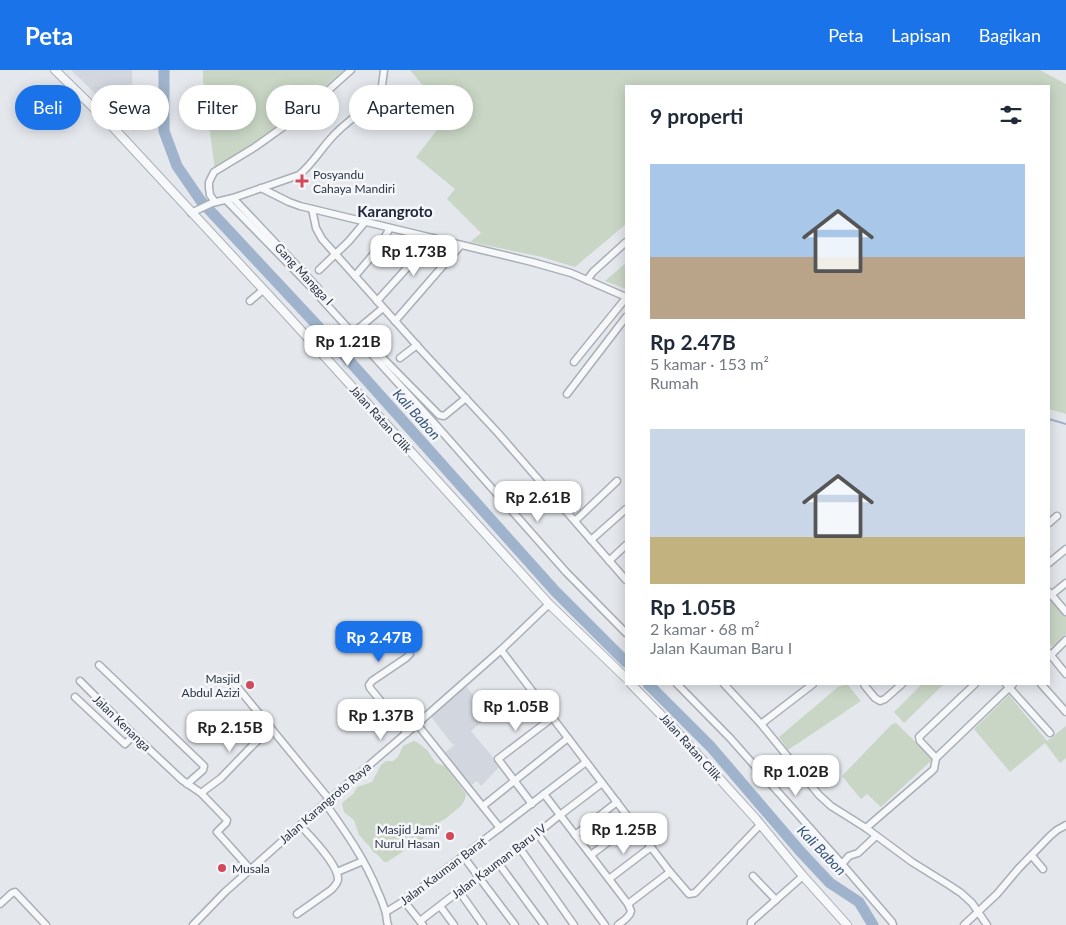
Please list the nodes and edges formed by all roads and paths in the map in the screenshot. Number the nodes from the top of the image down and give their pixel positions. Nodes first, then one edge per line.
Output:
1 (55, 70) edge
2 (351, 70) edge
3 (384, 70) edge
4 (262, 188) junction
5 (230, 199) junction
6 (213, 203) junction
7 (312, 209) junction
8 (194, 212) junction
9 (365, 222) junction
10 (390, 228) junction
11 (434, 238) junction
12 (625, 243) edge
13 (460, 245) junction
14 (336, 255) junction
15 (319, 270) dead end
16 (355, 276) junction
17 (590, 276) junction
18 (262, 291) junction
19 (625, 297) edge
20 (252, 299) dead end
21 (625, 299) edge
22 (377, 301) junction
23 (383, 308) junction
24 (625, 318) edge
25 (395, 321) junction
26 (354, 332) junction
27 (416, 345) junction
28 (400, 358) dead end
29 (574, 362) dead end
30 (566, 394) dead end
31 (466, 398) junction
32 (617, 481) dead end
33 (625, 510) edge
34 (1057, 516) dead end
35 (574, 521) junction
36 (1050, 522) edge
37 (591, 540) junction
38 (625, 546) edge
39 (1066, 549) edge
40 (609, 561) junction
41 (1050, 562) edge
42 (625, 579) edge
43 (1066, 583) edge
44 (1050, 593) edge
45 (549, 604) junction
46 (1066, 612) edge
47 (394, 631) dead end
48 (625, 632) edge
49 (1066, 640) edge
50 (500, 650) junction
51 (1050, 654) edge
52 (99, 665) dead end
53 (1066, 674) edge
54 (625, 677) edge
55 (80, 681) dead end
56 (234, 684) dead end
57 (633, 685) edge
58 (678, 685) edge
59 (725, 685) edge
60 (812, 685) edge
61 (864, 685) edge
62 (901, 685) edge
63 (974, 685) edge
64 (1009, 685) edge
65 (1042, 685) edge
66 (75, 697) dead end
67 (1066, 712) edge
68 (552, 718) junction
69 (417, 724) junction
70 (761, 724) junction
71 (271, 728) junction
72 (407, 732) junction
73 (1050, 733) dead end
74 (134, 734) junction
75 (568, 738) junction
76 (936, 758) junction
77 (586, 762) junction
78 (514, 781) junction
79 (602, 783) junction
80 (187, 784) junction
81 (201, 793) junction
82 (544, 794) junction
83 (327, 801) junction
84 (617, 802) junction
85 (532, 804) junction
86 (483, 806) junction
87 (560, 815) junction
88 (633, 823) junction
89 (300, 825) junction
90 (760, 825) junction
91 (1066, 825) edge
92 (500, 828) junction
93 (866, 828) junction
94 (537, 833) junction
95 (575, 835) junction
96 (876, 836) junction
97 (519, 847) junction
98 (651, 847) junction
99 (591, 855) junction
100 (463, 856) junction
101 (1032, 856) junction
102 (363, 861) junction
103 (499, 864) junction
104 (842, 864) junction
105 (1043, 869) dead end
106 (250, 870) junction
107 (337, 872) junction
108 (670, 872) junction
109 (753, 876) dead end
110 (803, 876) junction
111 (479, 878) junction
112 (609, 879) junction
113 (459, 891) junction
114 (776, 900) junction
115 (404, 901) junction
116 (0, 904) edge
117 (628, 904) junction
118 (440, 906) junction
119 (386, 912) junction
120 (978, 912) junction
121 (297, 914) dead end
122 (421, 923) edge
123 (387, 924) edge
124 (46, 925) edge
125 (193, 925) edge
126 (454, 925) edge
127 (483, 925) edge
128 (515, 925) edge
129 (544, 925) edge
130 (574, 925) edge
131 (605, 925) edge
132 (618, 925) edge
133 (751, 925) edge
134 (847, 925) edge
135 (893, 925) edge
136 (964, 925) edge
137 (987, 925) edge

1 - 8 street, Jalan Ratan Cilik
2 - 6 street
3 - 4 street
4 - 5 street
4 - 7 street
5 - 6 street
5 - 26 street, Gang Mangga I
6 - 8 street
7 - 9 street
7 - 14 street
8 - 18 street, Jalan Ratan Cilik
9 - 10 street
9 - 14 street
10 - 11 street
10 - 16 street
11 - 13 street
11 - 22 street
12 - 17 street
13 - 17 street
13 - 25 street
14 - 15 street
14 - 16 street
16 - 22 street
17 - 19 street
18 - 20 street
18 - 45 street, Jalan Ratan Cilik
21 - 29 street
22 - 23 street
23 - 25 street
23 - 26 street
24 - 30 street
25 - 27 street
26 - 31 street, Gang Mangga I
26 - 48 street
27 - 28 street
27 - 31 street
31 - 35 street
32 - 35 street
33 - 37 street
34 - 36 street
35 - 37 street
37 - 40 street
38 - 40 street
39 - 41 street
40 - 42 street
43 - 44 street
44 - 46 street
45 - 50 street, Jalan Karangroto Raya
45 - 54 street, Jalan Ratan Cilik
47 - 72 street
49 - 51 street
50 - 68 street
50 - 69 street, Jalan Karangroto Raya
51 - 53 street
52 - 80 street
55 - 74 street, Jalan Kenanga
56 - 71 street
57 - 90 street, Jalan Ratan Cilik
58 - 104 street
59 - 70 street
60 - 70 street
61 - 62 street
63 - 76 street
64 - 73 street
64 - 76 street
65 - 67 street
66 - 74 street
68 - 75 street
68 - 78 street
69 - 72 street, Jalan Karangroto Raya
69 - 86 street
70 - 93 street
71 - 81 street
71 - 83 street
72 - 83 street, Jalan Karangroto Raya
74 - 80 street, Jalan Kenanga
75 - 77 street
75 - 78 street
76 - 93 street
77 - 79 street
77 - 82 street, Jalan Kauman Barat
78 - 85 street
78 - 86 street
79 - 84 street
79 - 87 street, Jalan Kauman Baru IV
80 - 81 street, Jalan Kenanga
81 - 106 street, Jalan Kenanga
82 - 85 street, Jalan Kauman Barat
82 - 87 street
83 - 89 street, Jalan Karangroto Raya
83 - 102 street
84 - 88 street
84 - 95 street
85 - 92 street, Jalan Kauman Barat
86 - 92 street
87 - 94 street, Jalan Kauman Baru IV
87 - 95 street
88 - 98 street
88 - 99 street
89 - 106 street, Jalan Karangroto Raya
89 - 107 street
90 - 108 street
90 - 110 street, Jalan Ratan Cilik
91 - 101 street
92 - 100 street, Jalan Kauman Barat
93 - 96 street
94 - 97 street, Jalan Kauman Baru IV
94 - 131 street
95 - 99 street
96 - 104 street
96 - 120 street
97 - 103 street, Jalan Kauman Baru IV
97 - 130 street
98 - 108 street
98 - 112 street
99 - 112 street
100 - 111 street
100 - 115 street, Jalan Kauman Barat
101 - 105 street
101 - 120 street
102 - 107 street
102 - 119 street
103 - 111 street, Jalan Kauman Baru IV
103 - 129 street
104 - 135 street
106 - 125 street, Jalan Karangroto Raya
107 - 121 street
108 - 117 street
109 - 114 street
110 - 114 street
110 - 134 street, Jalan Ratan Cilik
111 - 113 street, Jalan Kauman Baru IV
111 - 128 street
112 - 117 street
113 - 118 street, Jalan Kauman Baru IV
113 - 127 street
114 - 133 street
115 - 119 street, Jalan Kauman Barat
115 - 122 street
116 - 124 street
117 - 132 street
118 - 122 street, Jalan Kauman Baru IV
118 - 126 street
119 - 123 street
120 - 136 street
120 - 137 street

